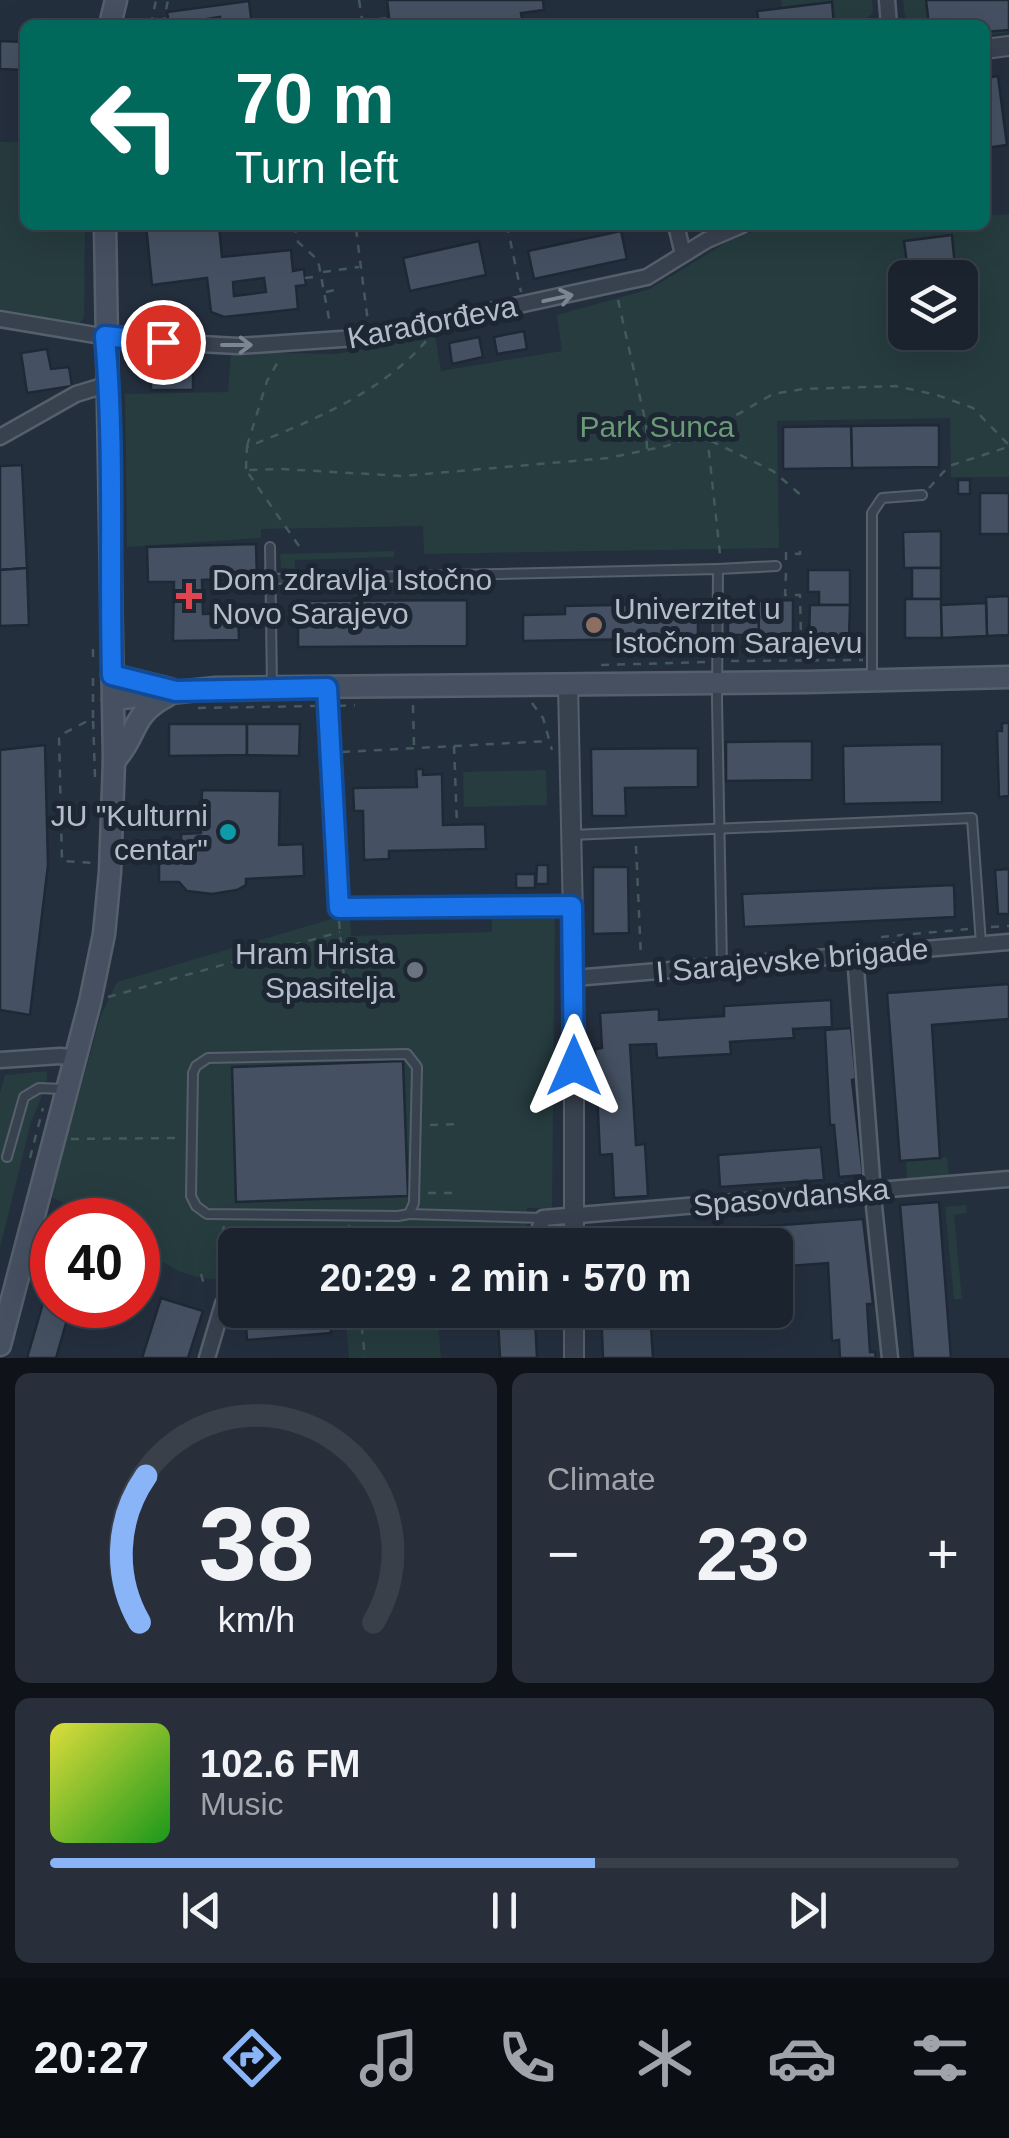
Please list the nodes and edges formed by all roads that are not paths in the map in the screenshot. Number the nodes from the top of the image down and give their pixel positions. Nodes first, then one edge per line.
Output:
1 (105, 230) edge
2 (677, 230) edge
3 (732, 230) edge
4 (683, 254) junction
5 (0, 319) edge
6 (105, 336) junction
7 (109, 384) junction
8 (0, 437) edge
9 (922, 495) road end
10 (270, 547) dead end
11 (776, 566) dead end
12 (718, 569) junction
13 (270, 578) junction
14 (103, 676) junction
15 (1009, 677) edge
16 (872, 680) junction
17 (717, 683) junction
18 (568, 685) junction
19 (272, 687) junction
20 (328, 697) junction
21 (113, 699) junction
22 (180, 700) junction
23 (114, 761) junction
24 (720, 831) junction
25 (571, 835) junction
26 (572, 906) junction
27 (1009, 942) edge
28 (981, 944) junction
29 (855, 955) junction
30 (722, 966) junction
31 (574, 978) junction
32 (76, 1058) junction
33 (0, 1060) edge
34 (68, 1090) junction
35 (7, 1158) dead end
36 (1009, 1179) edge
37 (873, 1190) junction
38 (408, 1214) junction
39 (574, 1216) junction
40 (543, 1218) junction
41 (540, 1228) edge
42 (574, 1228) edge
43 (218, 1323) edge
44 (574, 1328) edge
45 (0, 1344) edge
46 (207, 1358) edge
47 (574, 1358) edge
48 (890, 1358) edge

1 - 6 main road
2 - 4 street
3 - 4 street, Karađorđeva
6 -> 4 street, Karađorđeva
5 - 6 street, Karađorđeva
6 - 7 main road
7 - 8 street
7 - 14 main road
9 - 16 lane
10 - 13 lane
11 - 12 lane
12 - 13 lane
12 - 17 lane
13 - 19 lane
14 - 21 main road
14 - 22 main road
15 - 16 main road
16 - 17 main road
17 - 18 main road
17 - 24 lane
18 - 20 main road
18 - 25 street
19 - 20 main road
19 - 22 main road
20 - 26 lane
21 - 22 main road
21 - 23 main road
22 - 23 main road
23 - 32 main road
24 - 25 lane
24 - 28 lane
24 - 30 lane
25 - 26 street
26 - 31 street
27 - 28 street, I Sarajevske brigade
28 - 29 street, I Sarajevske brigade
29 - 30 street, I Sarajevske brigade
29 - 37 street
30 - 31 street, I Sarajevske brigade
31 - 39 street
32 - 33 street
32 - 34 main road
34 - 35 lane
34 - 45 main road
36 - 37 street, Spasovdanska
37 - 39 street, Spasovdanska
37 - 48 street
38 - 38 lane
38 - 40 lane
39 - 40 street, Spasovdanska
39 - 42 street
40 - 41 street
43 - 46 street
44 - 47 street

